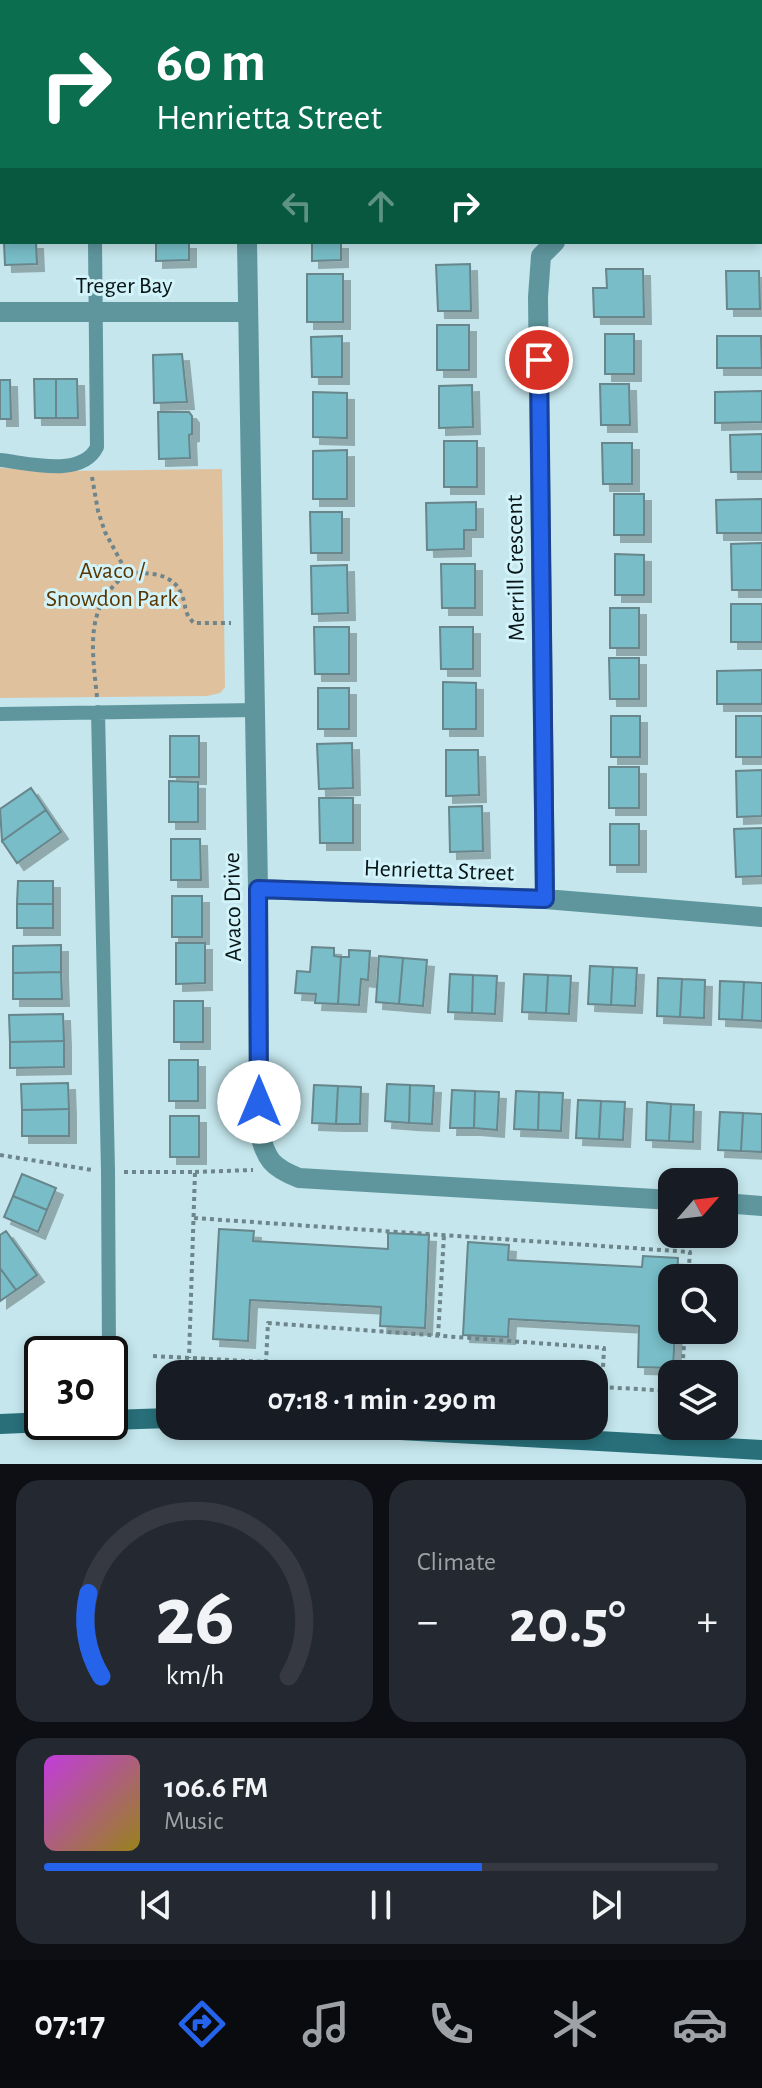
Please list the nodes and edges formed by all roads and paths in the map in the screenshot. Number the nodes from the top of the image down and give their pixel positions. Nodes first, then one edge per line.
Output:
1 (95, 244) edge
2 (247, 244) edge
3 (553, 244) edge
4 (96, 311) junction
5 (0, 312) edge
6 (248, 312) junction
7 (88, 459) junction
8 (0, 460) edge
9 (127, 574) junction
10 (253, 623) junction
11 (255, 710) junction
12 (98, 712) junction
13 (0, 714) edge
14 (258, 889) junction
15 (545, 899) junction
16 (762, 917) edge
17 (0, 1155) edge
18 (276, 1169) junction
19 (98, 1171) dead end
20 (118, 1172) dead end
21 (195, 1172) junction
22 (658, 1199) edge
23 (738, 1204) edge
24 (762, 1206) edge
25 (194, 1218) junction
26 (444, 1235) junction
27 (689, 1264) edge
28 (109, 1336) edge
29 (438, 1336) junction
30 (153, 1356) dead end
31 (189, 1358) junction
32 (658, 1390) edge
33 (156, 1418) edge
34 (128, 1419) edge
35 (24, 1423) edge
36 (0, 1424) edge
37 (581, 1440) edge
38 (762, 1450) edge

1 - 4 lane
2 - 6 street, Avaco Drive
3 - 15 street, Merrill Crescent
4 - 5 street, Treger Bay
4 - 6 street, Treger Bay
4 - 7 lane
6 - 10 street, Avaco Drive
7 - 8 lane
7 - 9 path
9 - 10 path
9 - 12 path
10 - 11 street, Avaco Drive
11 - 12 lane
11 - 14 street, Avaco Drive
12 - 13 lane
12 - 28 lane
14 - 15 street, Henrietta Street
14 - 18 street, Avaco Drive
15 - 16 street, Henrietta Street
17 - 19 path
18 - 21 path
18 - 22 street
20 - 21 path
21 - 25 path
23 - 24 street
25 - 26 path
25 - 31 path
26 - 27 path
26 - 29 path
29 - 31 path
29 - 32 path
30 - 31 path
33 - 34 street
35 - 36 street
37 - 38 street

